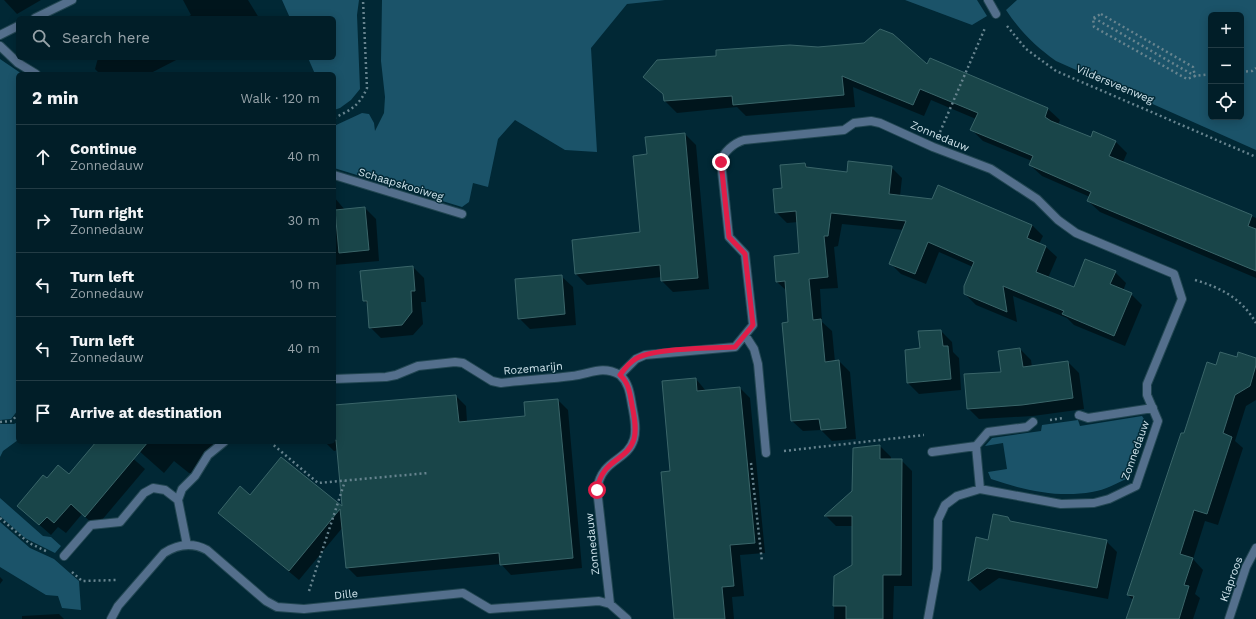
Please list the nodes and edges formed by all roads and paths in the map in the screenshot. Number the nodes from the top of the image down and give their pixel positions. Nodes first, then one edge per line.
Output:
1 (72, 0) edge
2 (363, 0) edge
3 (988, 0) edge
4 (996, 14) junction
5 (39, 16) edge
6 (1093, 18) junction
7 (16, 27) edge
8 (0, 35) edge
9 (0, 46) edge
10 (1256, 68) edge
11 (33, 72) edge
12 (1244, 72) edge
13 (1208, 74) edge
14 (1195, 76) junction
15 (336, 117) edge
16 (933, 147) junction
17 (1256, 157) edge
18 (336, 176) edge
19 (462, 214) dead end
20 (1174, 274) junction
21 (1256, 323) edge
22 (745, 335) junction
23 (620, 375) junction
24 (336, 379) edge
25 (1153, 408) junction
26 (1080, 415) joint
27 (16, 416) edge
28 (0, 422) edge
29 (1033, 422) joint
30 (222, 444) edge
31 (272, 444) edge
32 (976, 446) junction
33 (932, 452) joint
34 (766, 453) junction
35 (428, 473) dead end
36 (345, 481) junction
37 (980, 489) junction
38 (178, 500) junction
39 (187, 545) junction
40 (1256, 548) edge
41 (64, 556) dead end
42 (762, 562) dead end
43 (610, 604) junction
44 (304, 609) junction
45 (112, 619) edge
46 (627, 619) edge
47 (928, 619) edge
48 (1229, 619) edge

1 - 5 street
2 - 15 path
3 - 4 street
4 - 16 path
4 - 17 path, Vildersveenweg
6 - 14 path
6 - 14 path
6 - 14 path
7 - 8 street
9 - 11 street
10 - 12 path
13 - 14 path
16 - 20 street, Zonnedauw
16 - 22 street, Zonnedauw
18 - 19 street, Schaapskooiweg
20 - 21 path
20 - 25 street, Zonnedauw
22 - 23 street, Zonnedauw
22 - 34 street
23 - 24 street, Rozemarijn
23 - 43 street, Zonnedauw
25 - 26 street, Zonnedauw
25 - 37 street, Zonnedauw
26 - 29 path
27 - 28 path
29 - 32 street
30 - 38 street
31 - 36 path
32 - 33 street
32 - 37 street
33 - 34 path
34 - 42 path
35 - 36 path
36 - 44 path
37 - 47 street, Zonnedauw
38 - 39 street
38 - 41 street
39 - 44 street, Dille
39 - 45 street, Dille
40 - 48 street, Klaproos
43 - 44 street, Dille
43 - 46 street

